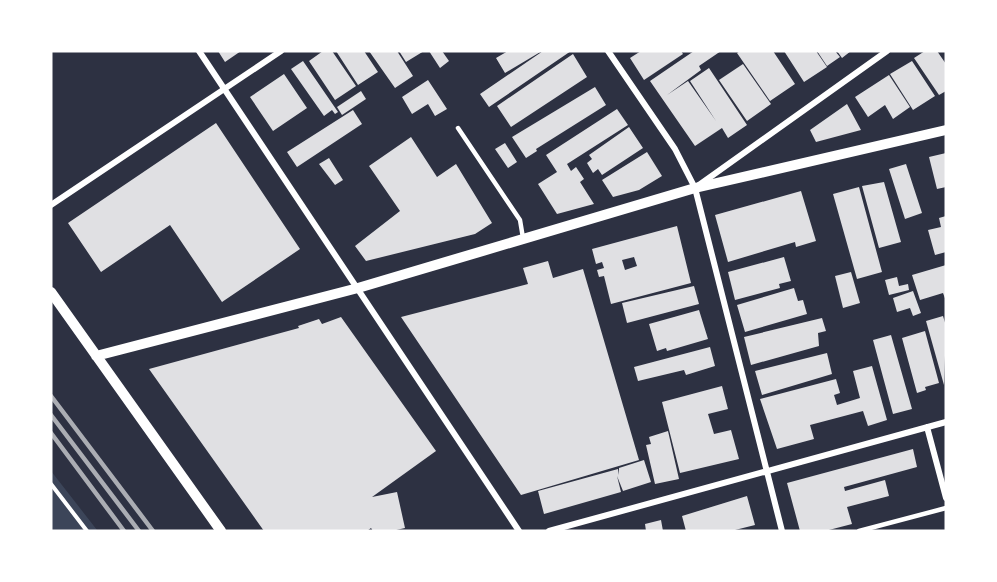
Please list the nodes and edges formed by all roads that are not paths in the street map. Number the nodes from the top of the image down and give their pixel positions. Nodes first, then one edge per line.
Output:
1 (199, 51) edge
2 (281, 51) edge
3 (608, 51) edge
4 (887, 51) edge
5 (224, 88) junction
6 (458, 128) dead end
7 (946, 130) edge
8 (695, 188) junction
9 (51, 205) edge
10 (524, 238) junction
11 (358, 288) junction
12 (51, 292) edge
13 (96, 356) junction
14 (946, 422) edge
15 (927, 427) junction
16 (766, 472) junction
17 (946, 498) edge
18 (946, 508) edge
19 (221, 531) edge
20 (519, 531) edge
21 (549, 531) edge
22 (783, 531) edge
23 (859, 531) edge

1 - 5 street
2 - 5 street
3 - 8 street
4 - 8 street
5 - 9 street
5 - 11 street
6 - 10 lane
7 - 8 street
8 - 10 street
8 - 16 street
10 - 11 street
11 - 13 street
11 - 20 street
12 - 13 street
13 - 19 street
14 - 15 street
15 - 16 street
15 - 17 street
16 - 21 street
16 - 22 street
18 - 23 lane

